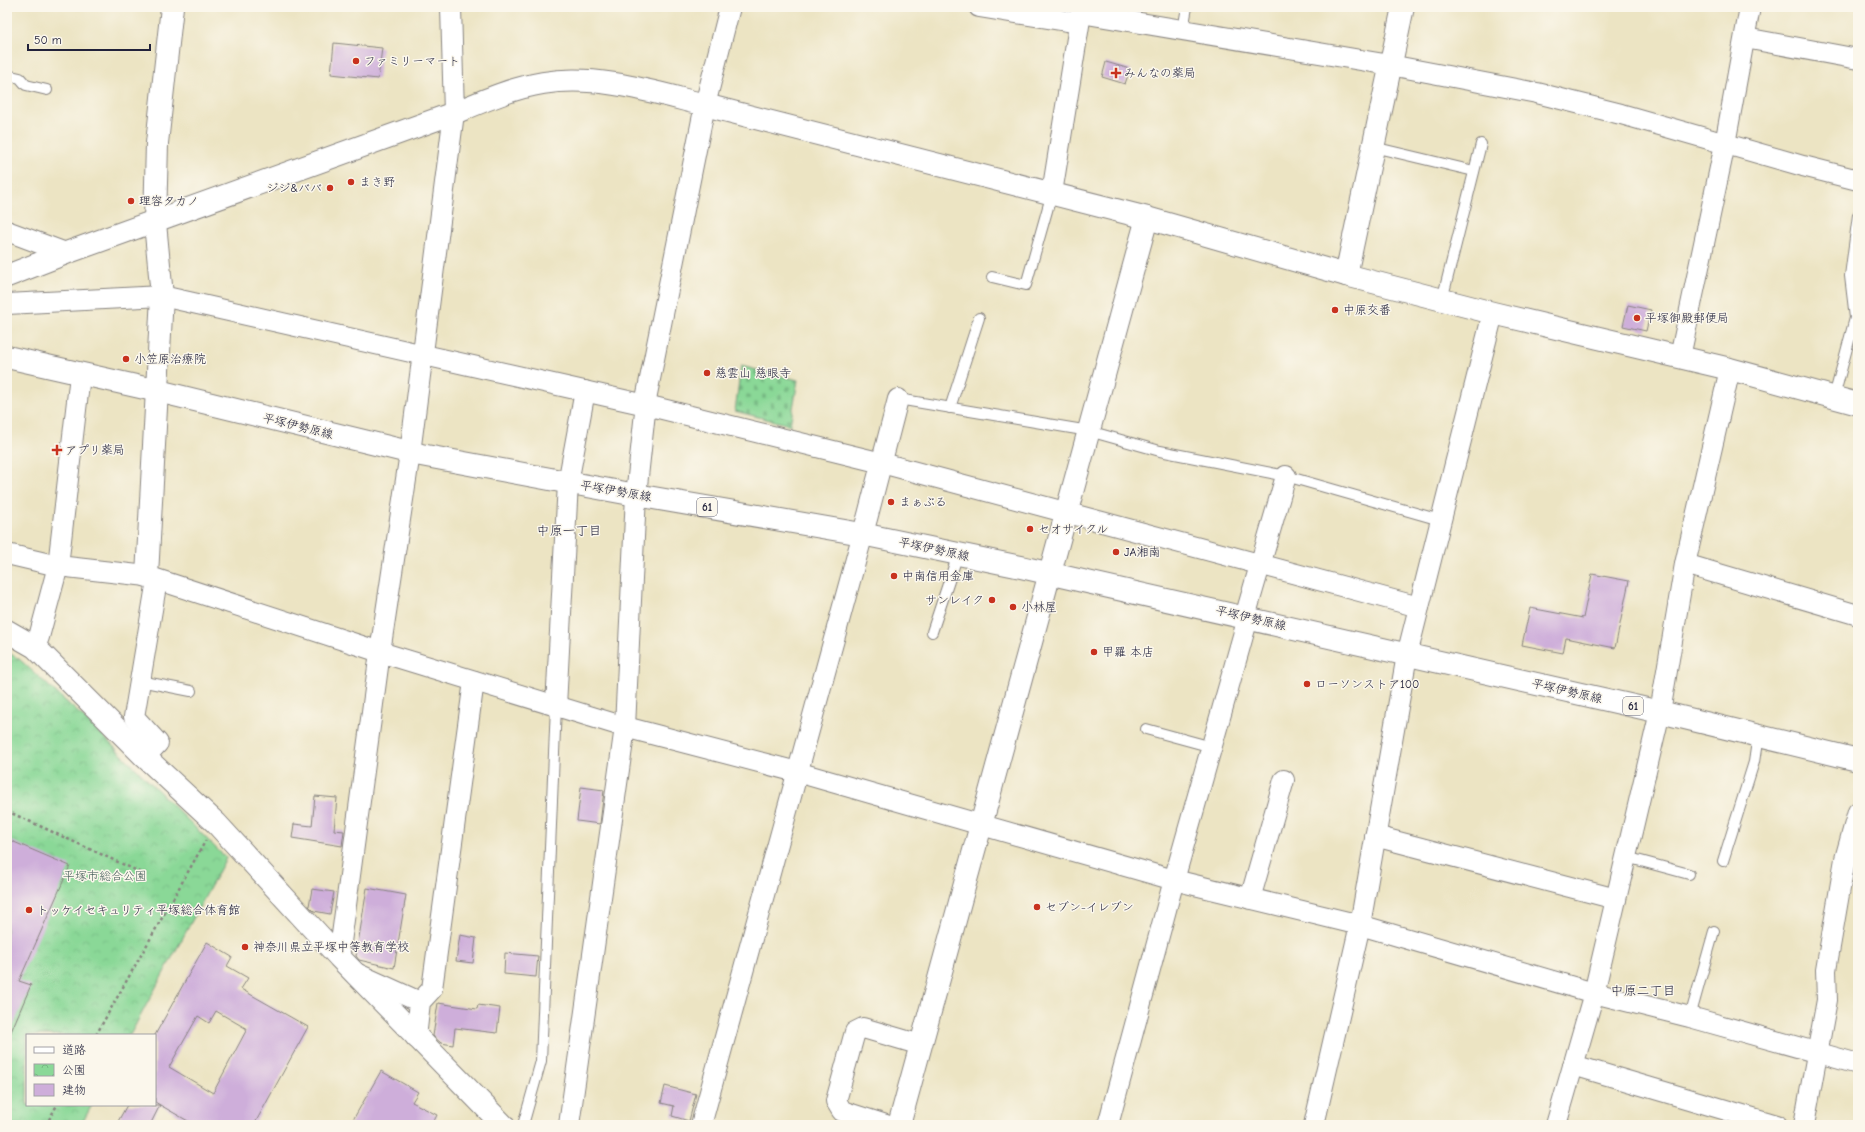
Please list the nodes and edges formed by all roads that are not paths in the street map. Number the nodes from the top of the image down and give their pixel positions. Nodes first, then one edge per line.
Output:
1 (172, 7) edge
2 (451, 7) edge
3 (730, 7) edge
4 (979, 7) edge
5 (1187, 7) edge
6 (1402, 7) edge
7 (1750, 7) edge
8 (1081, 14) edge
9 (1183, 30) junction
10 (1744, 38) junction
11 (1858, 59) edge
12 (1390, 65) junction
13 (7, 74) edge
14 (47, 90) dead end
15 (705, 105) junction
16 (454, 114) junction
17 (1481, 144) dead end
18 (1725, 144) junction
19 (1372, 147) junction
20 (1474, 171) junction
21 (1858, 180) edge
22 (1052, 193) junction
23 (1858, 215) edge
24 (1147, 218) junction
25 (155, 223) junction
26 (7, 231) edge
27 (66, 253) junction
28 (1346, 275) junction
29 (7, 276) edge
30 (992, 277) dead end
31 (162, 296) junction
32 (1442, 300) junction
33 (7, 304) edge
34 (1493, 313) junction
35 (979, 318) dead end
36 (424, 355) junction
37 (7, 357) edge
38 (1680, 357) junction
39 (1730, 369) junction
40 (80, 374) junction
41 (158, 391) junction
42 (585, 391) junction
43 (1834, 397) junction
44 (898, 399) joint
45 (1858, 404) edge
46 (646, 405) junction
47 (950, 408) junction
48 (1089, 431) junction
49 (410, 453) junction
50 (882, 463) junction
51 (1286, 476) junction
52 (568, 483) junction
53 (636, 495) junction
54 (1067, 513) junction
55 (1440, 520) junction
56 (862, 534) junction
57 (7, 554) edge
58 (958, 554) junction
59 (1260, 564) junction
60 (1685, 564) junction
61 (58, 566) junction
62 (1050, 574) junction
63 (152, 578) junction
64 (1419, 606) junction
65 (1858, 615) edge
66 (1247, 617) junction
67 (7, 631) edge
68 (932, 632) dead end
69 (34, 647) junction
70 (380, 652) junction
71 (1408, 655) junction
72 (140, 681) junction
73 (474, 681) junction
74 (191, 691) dead end
75 (556, 706) junction
76 (1660, 712) junction
77 (625, 727) junction
78 (1146, 729) dead end
79 (1758, 735) junction
80 (1212, 747) junction
81 (145, 757) junction
82 (1858, 760) edge
83 (797, 772) junction
84 (1284, 780) dead end
85 (1858, 812) edge
86 (981, 824) junction
87 (1375, 836) junction
88 (1626, 857) junction
89 (1723, 861) dead end
90 (1689, 874) dead end
91 (1174, 880) junction
92 (1250, 899) junction
93 (1616, 899) junction
94 (1360, 925) junction
95 (1714, 931) dead end
96 (346, 964) junction
97 (1594, 993) junction
98 (420, 1002) junction
99 (1690, 1017) junction
100 (416, 1038) junction
101 (921, 1045) junction
102 (1816, 1053) junction
103 (1858, 1064) edge
104 (1573, 1065) junction
105 (503, 1125) edge
106 (523, 1125) edge
107 (569, 1125) edge
108 (701, 1125) edge
109 (886, 1125) edge
110 (899, 1125) edge
111 (1108, 1125) edge
112 (1314, 1125) edge
113 (1556, 1125) edge
114 (1777, 1125) edge
115 (1804, 1125) edge

1 - 25 street
2 - 16 street
3 - 15 street
4 - 8 street
5 - 9 lane
6 - 12 street
7 - 10 street
8 - 9 street
8 - 22 street
9 - 12 street
10 - 11 street
10 - 18 street
12 - 18 street
12 - 19 street
13 - 14 lane
15 - 16 street
15 - 22 street
15 - 46 street
16 - 25 street
16 - 36 street
17 - 20 lane
18 - 21 street
18 - 38 street
19 - 20 lane
19 - 28 street
20 - 32 lane
22 - 24 street
22 - 30 lane
23 - 43 lane
24 - 28 street
24 - 48 street
25 - 27 street
25 - 31 street
26 - 27 street
27 - 29 street
28 - 32 street
31 - 33 street
31 - 36 street
31 - 41 street
32 - 34 street
34 - 38 street
34 - 55 street
35 - 47 lane
36 - 42 street
36 - 49 street
37 - 40 street, 平塚伊勢原線 / 61
38 - 39 street
39 - 43 street
39 - 60 street
40 - 41 street, 平塚伊勢原線 / 61
40 - 61 street
41 - 49 street, 平塚伊勢原線 / 61
41 - 63 street
42 - 46 street
42 - 52 street
43 - 45 street
44 - 47 lane
44 - 50 street
46 - 50 street
46 - 53 street
47 - 48 lane
48 - 51 lane
48 - 54 street
49 - 52 street, 平塚伊勢原線 / 61
49 - 70 street
50 - 54 street
50 - 56 street
51 - 55 lane
51 - 59 street
52 - 53 street, 平塚伊勢原線 / 61
52 - 75 street
53 - 56 street, 平塚伊勢原線 / 61
53 - 77 street
54 - 59 street
54 - 62 street
55 - 64 street
56 - 58 street, 平塚伊勢原線 / 61
56 - 83 street
57 - 61 street
58 - 62 street, 平塚伊勢原線 / 61
58 - 68 lane
59 - 64 street
59 - 66 street
60 - 65 street
60 - 76 street
61 - 63 street
61 - 69 street
62 - 66 street, 平塚伊勢原線 / 61
62 - 86 street
63 - 70 street
63 - 72 street
64 - 71 street
66 - 71 street, 平塚伊勢原線 / 61
66 - 80 street
67 - 69 street
69 - 81 street
70 - 73 street
70 - 96 street
71 - 76 street, 平塚伊勢原線 / 61
71 - 87 street
72 - 74 lane
72 - 81 street
73 - 75 street
73 - 98 street
75 - 77 street
75 - 106 lane
76 - 79 street, 平塚伊勢原線 / 61
76 - 88 street
77 - 83 street
77 - 107 street
78 - 80 lane
79 - 82 street, 平塚伊勢原線 / 61
79 - 89 lane
80 - 91 street
81 - 96 street
83 - 86 street
83 - 108 street
84 - 92 street
85 - 102 street
86 - 91 street
86 - 101 street
87 - 93 street
87 - 94 street
88 - 90 lane
88 - 93 street
91 - 92 street
91 - 111 street
92 - 94 street
93 - 97 street
94 - 97 street
94 - 112 street
95 - 99 lane
96 - 98 street
96 - 100 street
97 - 99 street
97 - 104 street
98 - 100 street
99 - 102 street
100 - 105 street
101 - 109 street
101 - 110 street
102 - 103 street
102 - 115 street
104 - 113 street
104 - 114 street

